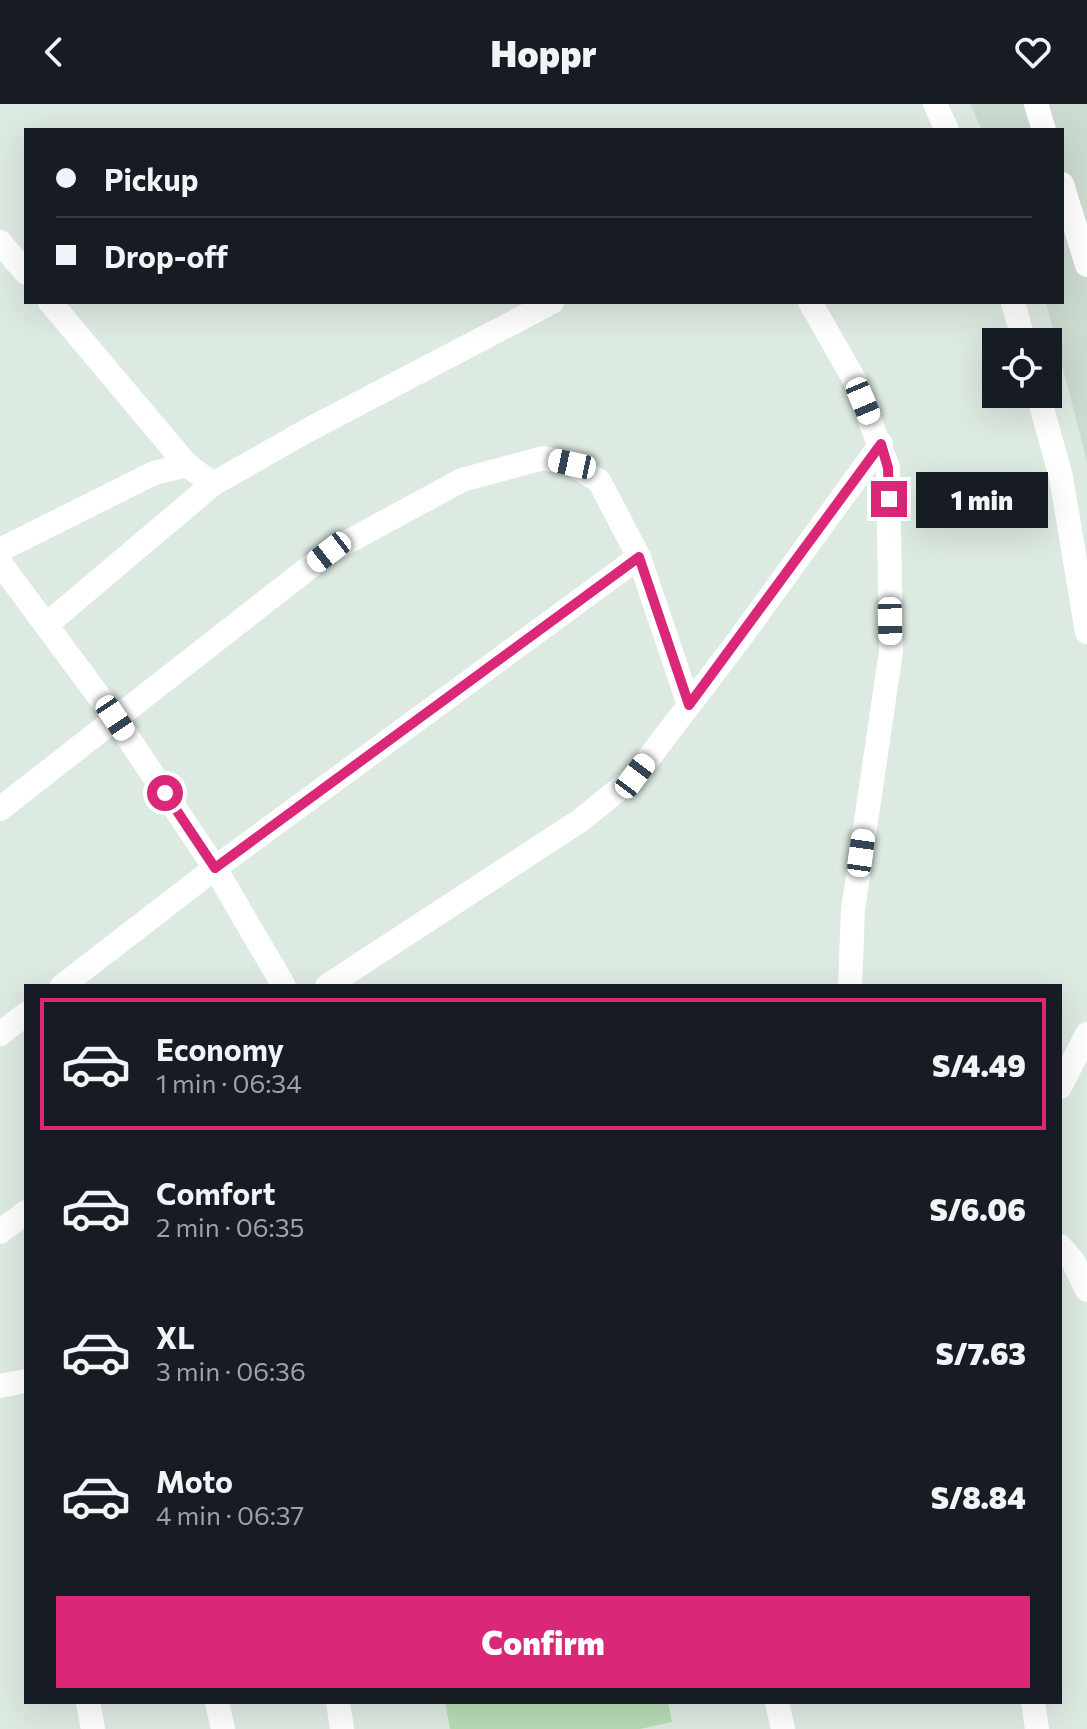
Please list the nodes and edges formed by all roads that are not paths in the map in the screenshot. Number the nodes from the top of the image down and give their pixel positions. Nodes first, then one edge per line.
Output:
1 (935, 104) edge
2 (1036, 104) edge
3 (946, 128) edge
4 (1043, 128) edge
5 (1064, 190) edge
6 (0, 242) edge
7 (1087, 265) edge
8 (24, 271) edge
9 (52, 304) edge
10 (548, 304) edge
11 (811, 304) edge
12 (1014, 304) edge
13 (1020, 328) edge
14 (1042, 408) edge
15 (881, 444) junction
16 (187, 465) junction
17 (213, 484) junction
18 (0, 550) edge
19 (639, 557) junction
20 (0, 563) edge
21 (46, 625) junction
22 (1087, 632) edge
23 (689, 705) junction
24 (115, 718) junction
25 (0, 809) edge
26 (215, 868) junction
27 (65, 984) edge
28 (283, 984) edge
29 (330, 984) edge
30 (850, 984) edge
31 (24, 1016) edge
32 (0, 1034) edge
33 (1087, 1034) edge
34 (1062, 1083) edge
35 (24, 1214) edge
36 (0, 1232) edge
37 (1062, 1248) edge
38 (1087, 1290) edge
39 (24, 1381) edge
40 (0, 1386) edge
41 (88, 1704) edge
42 (217, 1704) edge
43 (338, 1704) edge
44 (777, 1704) edge
45 (1033, 1704) edge
46 (93, 1729) edge
47 (223, 1729) edge
48 (342, 1729) edge
49 (783, 1729) edge
50 (1037, 1729) edge

1 - 3 street
2 - 4 street
5 - 7 street
6 - 8 street
9 - 16 street
10 - 17 street
11 - 15 street
12 - 13 street
14 - 22 street
15 - 23 street
15 - 30 street
16 - 17 street
16 - 18 street
17 - 21 street
19 - 23 street
19 - 24 street
19 - 26 street
20 - 21 street
21 - 24 street
23 - 29 street
24 - 25 street
24 - 26 street
26 - 27 street
26 - 28 street
31 - 32 street
33 - 34 street
35 - 36 street
37 - 38 street
39 - 40 street
41 - 46 street
42 - 47 street
43 - 48 street
44 - 49 street
45 - 50 street

